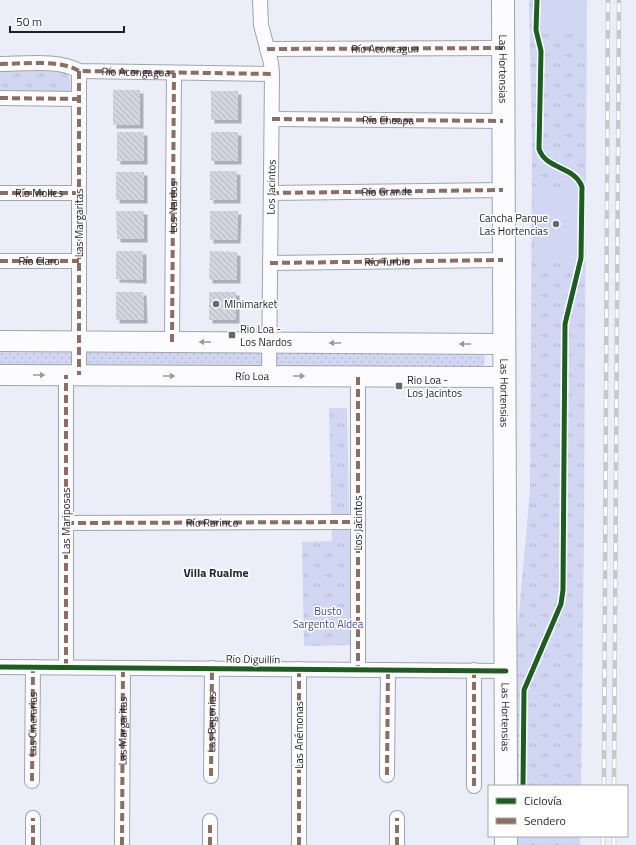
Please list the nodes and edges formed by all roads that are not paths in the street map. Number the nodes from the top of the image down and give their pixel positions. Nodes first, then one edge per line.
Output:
1 (260, 0) edge
2 (503, 0) edge
3 (503, 48) junction
4 (267, 49) junction
5 (0, 64) edge
6 (79, 71) junction
7 (174, 73) junction
8 (272, 74) junction
9 (0, 98) edge
10 (78, 98) junction
11 (272, 119) junction
12 (503, 120) junction
13 (504, 190) junction
14 (0, 193) edge
15 (79, 193) junction
16 (271, 193) junction
17 (503, 260) junction
18 (0, 261) edge
19 (79, 261) junction
20 (270, 263) junction
21 (0, 341) edge
22 (79, 341) junction
23 (172, 342) junction
24 (269, 342) junction
25 (504, 344) junction
26 (0, 375) edge
27 (73, 375) junction
28 (269, 376) junction
29 (358, 377) junction
30 (504, 377) junction
31 (358, 522) junction
32 (66, 523) junction
33 (0, 667) edge
34 (33, 667) junction
35 (66, 667) junction
36 (123, 668) junction
37 (212, 668) junction
38 (299, 669) junction
39 (358, 670) junction
40 (388, 670) junction
41 (474, 670) junction
42 (506, 671) junction
43 (387, 775) dead end
44 (211, 776) dead end
45 (32, 781) dead end
46 (506, 785) edge
47 (474, 786) dead end
48 (33, 818) dead end
49 (397, 818) dead end
50 (210, 821) dead end
51 (33, 845) edge
52 (122, 845) edge
53 (210, 845) edge
54 (299, 845) edge
55 (397, 845) edge

1 - 4 street, Los Jacintos
2 - 3 main road, Las Hortensias
3 - 4 street, Río Aconcagua
3 - 12 main road, Las Hortensias
4 - 8 street, Los Jacintos
5 - 6 street, Río Acongagua
6 - 7 street, Río Acongagua
6 - 10 street, Las Margaritas
7 - 8 street, Río Acongagua
7 - 23 street, Los Nardos
8 - 11 street, Los Jacintos
9 - 10 street
10 - 15 street, Las Margaritas
11 - 12 street, Río Choapa
11 - 16 street, Los Jacintos
12 - 13 main road, Las Hortensias
13 - 16 street, Río Grande
13 - 17 main road, Las Hortensias
14 - 15 street, Río Molles
15 - 19 street, Las Margaritas
16 - 20 street, Los Jacintos
17 - 20 street, Río Turbio
17 - 25 main road, Las Hortensias
18 - 19 street, Río Claro
19 - 22 street, Las Margaritas
20 - 24 street, Los Jacintos
21 - 22 street
22 - 23 street
22 - 27 street, Las Margaritas
24 -> 23 street
25 -> 24 street
24 - 28 street, Los Jacintos
25 - 30 main road, Las Hortensias
26 -> 27 street, Río Loa
27 -> 28 street, Río Loa
27 - 32 street, Las Mariposas
28 -> 29 street, Río Loa
29 - 30 street, Río Loa
29 - 31 street, Los Jacintos
30 - 42 main road, Las Hortensias
31 - 32 street, Río Rarinco
31 - 39 street, Los Jacintos
32 - 35 street, Las Mariposas
33 - 34 street, Río Diguillín
34 - 35 street, Río Diguillín
34 - 45 street, Las Cinerarias
35 - 36 street, Río Diguillín
36 - 37 street, Río Diguillín
36 - 52 street, Las Margaritas
37 - 38 street, Río Diguillín
37 - 44 street, Las Begonias
38 - 39 street, Río Diguillín
38 - 54 street, Las Anémonas
39 - 40 street, Río Diguillín
40 - 41 street, Río Diguillín
40 - 43 street
41 - 42 street, Río Diguillín
41 - 47 street
42 - 46 main road, Las Hortensias
48 - 51 street
49 - 55 street
50 - 53 street

